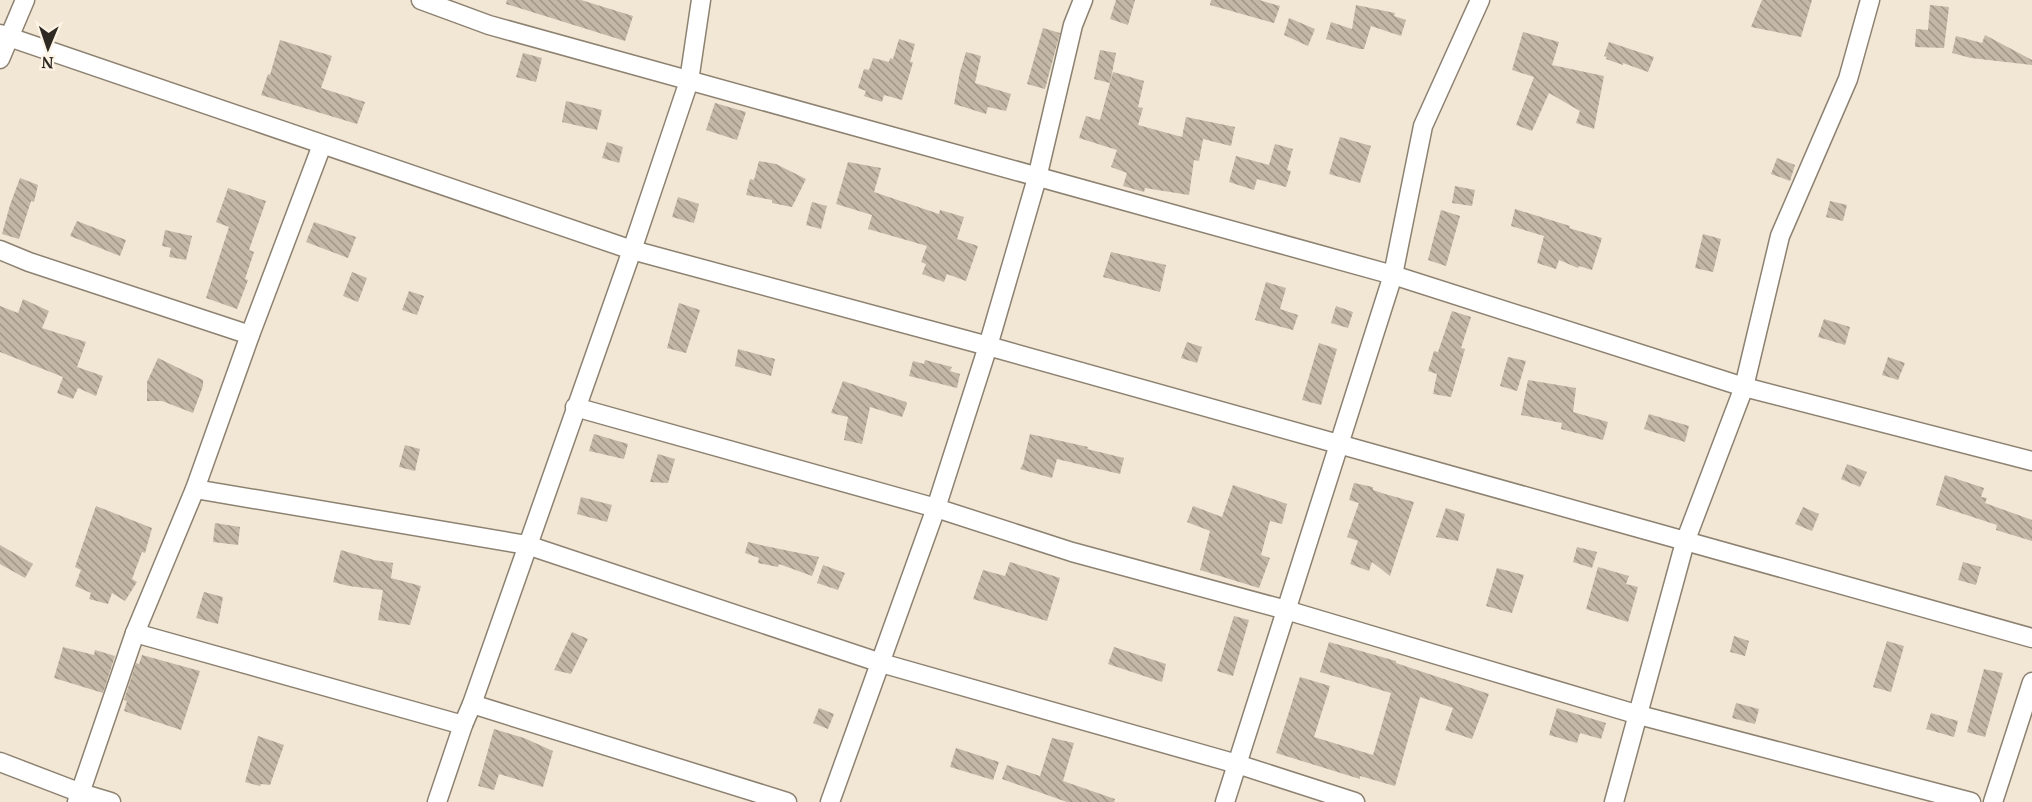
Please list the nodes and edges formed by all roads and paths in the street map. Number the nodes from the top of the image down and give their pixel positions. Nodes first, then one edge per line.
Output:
1 (25, 0) edge
2 (421, 0) edge
3 (701, 0) edge
4 (1083, 0) edge
5 (1480, 0) edge
6 (1870, 0) edge
7 (0, 34) edge
8 (0, 59) edge
9 (689, 81) junction
10 (322, 145) junction
11 (1037, 178) junction
12 (0, 250) edge
13 (632, 250) junction
14 (1393, 275) junction
15 (250, 335) junction
16 (988, 346) junction
17 (1744, 387) junction
18 (575, 407) junction
19 (1338, 444) junction
20 (2032, 461) edge
21 (195, 489) junction
22 (936, 508) junction
23 (1685, 542) junction
24 (527, 545) junction
25 (1286, 610) junction
26 (135, 633) junction
27 (2032, 638) edge
28 (880, 663) junction
29 (2032, 682) edge
30 (472, 704) junction
31 (1639, 715) junction
32 (463, 724) junction
33 (0, 762) edge
34 (1237, 764) junction
35 (79, 797) edge
36 (111, 802) edge
37 (437, 802) edge
38 (788, 802) edge
39 (830, 802) edge
40 (1225, 802) edge
41 (1355, 802) edge
42 (1614, 802) edge
43 (1971, 802) edge
44 (1993, 802) edge

1 - 8 street
2 - 9 street
3 - 9 street
4 - 11 street
5 - 14 street
6 - 17 street
7 - 10 street
9 - 11 street
9 - 13 street
10 - 13 street
10 - 15 street
11 - 14 street
11 - 16 street
12 - 15 street
13 - 16 street
13 - 18 street
14 - 17 street
14 - 19 street
15 - 21 street
16 - 19 street
16 - 22 street
17 - 20 street
17 - 23 street
18 - 22 street
18 - 24 street
19 - 23 street
19 - 25 street
21 - 24 street
21 - 26 street
22 - 25 street
22 - 28 street
23 - 27 street
23 - 31 street
24 - 28 street
24 - 30 street
25 - 31 street
25 - 34 street
26 - 32 street
26 - 35 street
28 - 34 street
28 - 39 street
29 - 44 street
30 - 32 street
30 - 38 street
31 - 42 street
31 - 43 street
32 - 37 street
33 - 35 street
34 - 40 street
34 - 41 street
35 - 36 street

